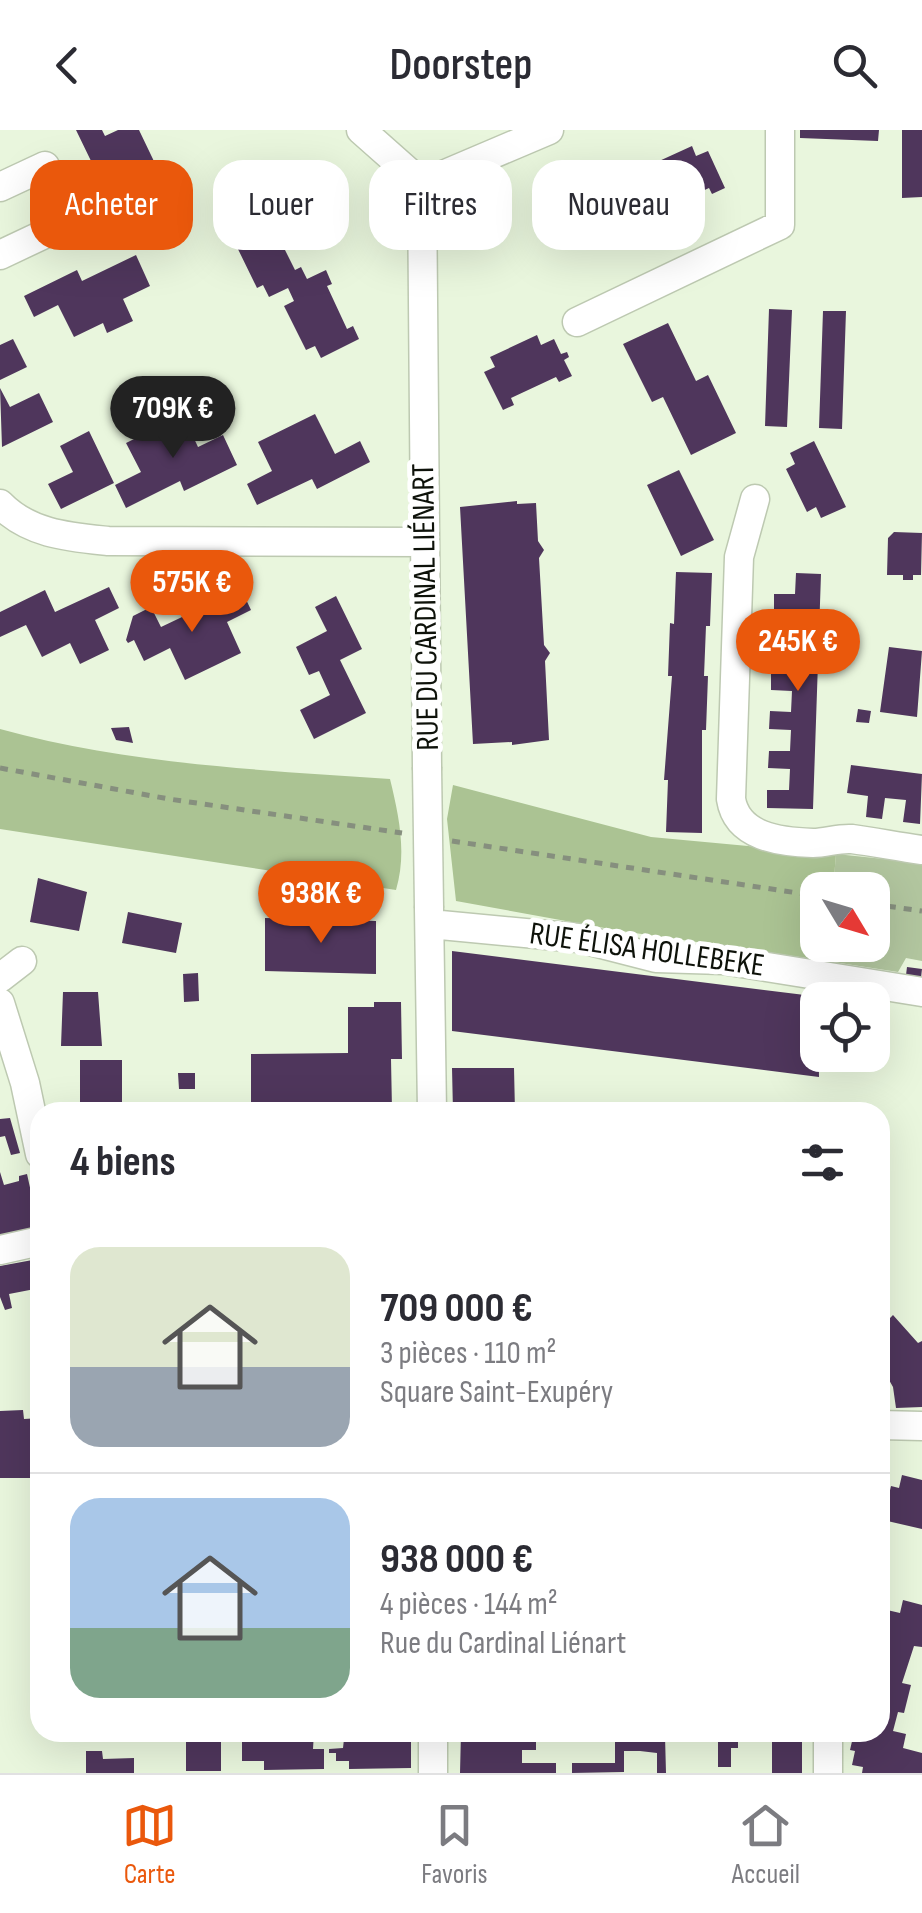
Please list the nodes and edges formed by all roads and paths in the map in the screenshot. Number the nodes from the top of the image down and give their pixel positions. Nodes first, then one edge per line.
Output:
1 (361, 130) edge
2 (550, 130) edge
3 (780, 130) edge
4 (395, 160) edge
5 (479, 160) edge
6 (0, 188) edge
7 (422, 250) edge
8 (0, 255) edge
9 (577, 322) dead end
10 (756, 499) dead end
11 (0, 504) edge
12 (424, 542) junction
13 (922, 850) edge
14 (890, 907) edge
15 (922, 911) edge
16 (430, 916) junction
17 (922, 992) edge
18 (0, 1002) edge
19 (432, 1102) edge
20 (30, 1107) edge
21 (30, 1243) edge
22 (0, 1250) edge
23 (890, 1425) edge
24 (922, 1426) edge
25 (433, 1742) edge
26 (828, 1742) edge
27 (433, 1773) edge
28 (828, 1773) edge

1 - 4 street
2 - 5 street
3 - 9 street
6 - 8 street
7 - 12 street, RUE DU CARDINAL LIÉNART
10 - 13 street
11 - 12 street
12 - 16 street, RUE DU CARDINAL LIÉNART, bridge
14 - 15 path
16 - 17 street, RUE ÉLISA HOLLEBEKE
16 - 19 street, RUE DU CARDINAL LIÉNART
18 - 20 street
21 - 22 street
23 - 24 street
25 - 27 street
26 - 28 street

